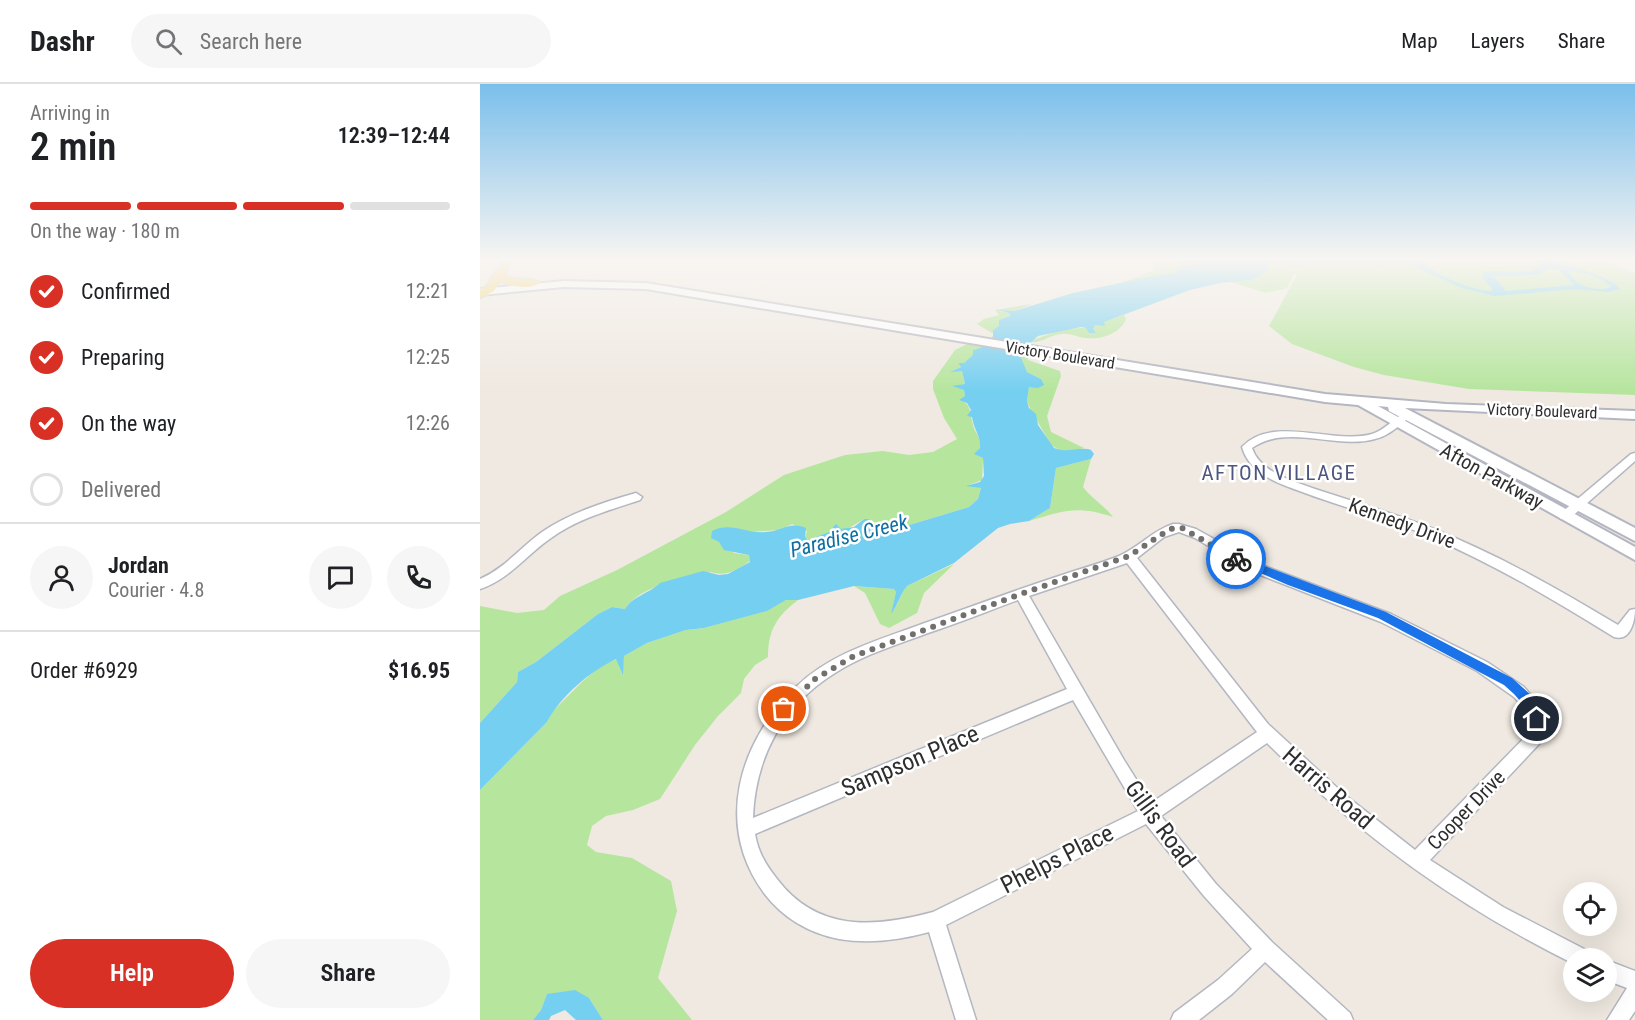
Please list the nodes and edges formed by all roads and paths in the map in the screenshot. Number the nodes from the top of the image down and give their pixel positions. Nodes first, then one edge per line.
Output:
1 (759, 304) edge
2 (1360, 398) junction
3 (1387, 404) junction
4 (1635, 408) edge
5 (1635, 415) edge
6 (1403, 419) junction
7 (1632, 461) edge
8 (636, 497) dead end
9 (1578, 505) junction
10 (1565, 516) junction
11 (1635, 535) edge
12 (1635, 554) edge
13 (1129, 556) junction
14 (480, 584) edge
15 (1021, 594) junction
16 (1635, 614) edge
17 (1076, 692) junction
18 (1267, 734) junction
19 (1149, 813) junction
20 (745, 830) junction
21 (1417, 861) junction
22 (935, 921) junction
23 (1265, 949) junction
24 (1563, 950) edge
25 (1617, 974) edge
26 (1635, 981) edge
27 (1635, 994) edge
28 (966, 1020) edge
29 (1181, 1020) edge
30 (1343, 1020) edge
31 (1617, 1020) edge

1 - 2 main road, Victory Boulevard
2 - 3 main road, Afton Parkway
2 - 4 main road, Victory Boulevard
2 - 6 main road, Afton Parkway
3 - 5 main road, Victory Boulevard
3 - 6 main road, Afton Parkway
6 - 9 main road, Afton Parkway
6 - 10 main road, Afton Parkway
6 - 16 street, Kennedy Drive
7 - 9 street
8 - 14 street
9 - 10 street
9 - 11 main road, Afton Parkway
10 - 12 main road, Afton Parkway
13 - 15 street, Cooper Drive
13 - 18 street, Harris Road
13 - 21 street, Cooper Drive
15 - 17 street, Gillis Road
15 - 20 street, Cooper Drive
17 - 19 street, Gillis Road
17 - 20 street, Sampson Place
18 - 19 street, Phelps Place
18 - 21 street, Harris Road
19 - 22 street, Phelps Place
19 - 23 street, Gillis Road
20 - 22 street, Phelps Place
21 - 24 street, Harris Road
22 - 28 street
23 - 29 street
23 - 30 street, Gillis Road
25 - 26 street
27 - 31 street

